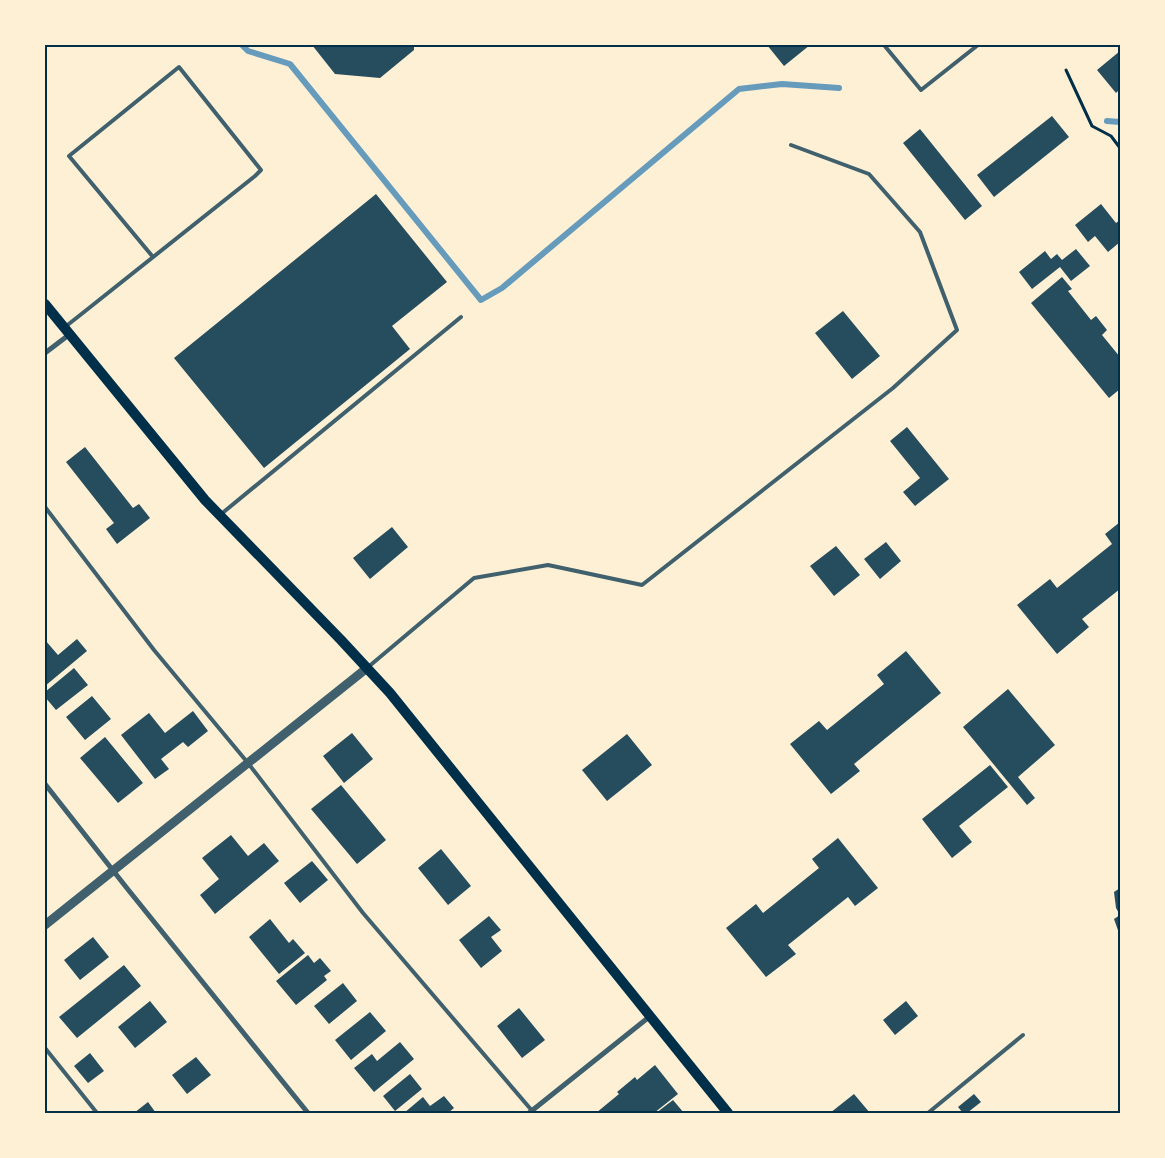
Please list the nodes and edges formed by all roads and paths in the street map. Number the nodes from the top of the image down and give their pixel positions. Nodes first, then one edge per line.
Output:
1 (884, 45) edge
2 (978, 45) edge
3 (1066, 70) dead end
4 (791, 144) dead end
5 (1120, 148) edge
6 (153, 257) junction
7 (45, 304) edge
8 (461, 317) dead end
9 (67, 330) junction
10 (45, 353) edge
11 (45, 507) edge
12 (220, 515) junction
13 (367, 668) junction
14 (248, 763) junction
15 (45, 784) edge
16 (113, 870) junction
17 (45, 925) edge
18 (650, 1017) junction
19 (1024, 1035) dead end
20 (45, 1048) edge
21 (532, 1112) edge
22 (96, 1113) edge
23 (308, 1113) edge
24 (728, 1113) edge
25 (928, 1113) edge

1 - 2 lane
3 - 5 path
4 - 13 lane
6 - 6 lane
6 - 9 lane
7 - 9 main road
8 - 12 lane
9 - 10 street
9 - 12 main road
11 - 14 lane
12 - 13 main road
13 - 14 street
13 - 18 main road
14 - 16 street
14 - 21 lane
15 - 16 street
16 - 17 street
16 - 23 street
18 - 21 street
18 - 24 main road
19 - 25 lane
20 - 22 lane

